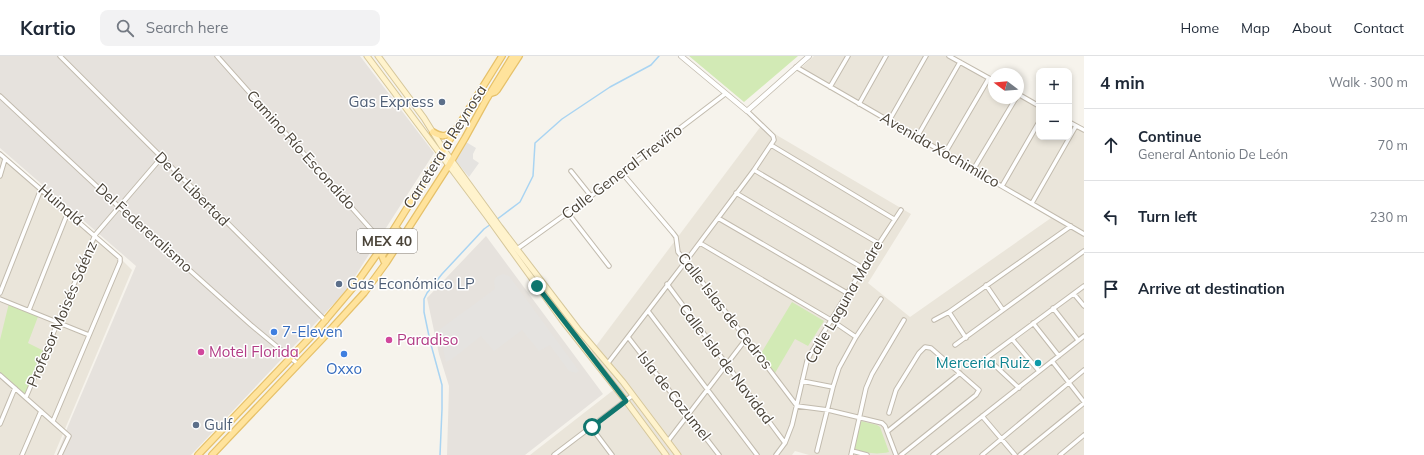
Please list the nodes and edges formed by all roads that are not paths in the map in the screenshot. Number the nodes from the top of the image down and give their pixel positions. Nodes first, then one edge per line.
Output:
1 (60, 56) edge
2 (217, 56) edge
3 (367, 56) edge
4 (378, 56) edge
5 (502, 56) edge
6 (513, 56) edge
7 (519, 56) edge
8 (681, 56) edge
9 (809, 56) edge
10 (848, 56) edge
11 (886, 56) edge
12 (926, 56) edge
13 (949, 56) edge
14 (960, 62) junction
15 (796, 67) junction
16 (988, 77) edge
17 (988, 80) edge
18 (830, 87) junction
19 (489, 94) junction
20 (725, 94) junction
21 (0, 96) edge
22 (1024, 97) edge
23 (860, 104) junction
24 (1012, 104) edge
25 (1036, 104) edge
26 (747, 111) junction
27 (889, 121) junction
28 (1072, 124) edge
29 (1076, 126) junction
30 (1036, 127) edge
31 (456, 129) junction
32 (1084, 130) edge
33 (433, 132) junction
34 (917, 137) junction
35 (771, 145) junction
36 (442, 152) junction
37 (945, 153) junction
38 (0, 154) edge
39 (161, 158) junction
40 (6, 159) junction
41 (450, 163) junction
42 (754, 170) junction
43 (973, 170) junction
44 (571, 171) dead end
45 (622, 173) junction
46 (0, 176) edge
47 (427, 177) junction
48 (1002, 186) junction
49 (41, 189) junction
50 (736, 193) junction
51 (591, 196) junction
52 (1032, 203) junction
53 (119, 207) junction
54 (901, 210) dead end
55 (68, 212) junction
56 (568, 213) junction
57 (718, 218) junction
58 (894, 219) junction
59 (1071, 226) junction
60 (498, 228) junction
61 (94, 234) junction
62 (1084, 234) edge
63 (700, 243) junction
64 (878, 243) junction
65 (384, 244) junction
66 (517, 249) junction
67 (1084, 251) edge
68 (686, 261) junction
69 (386, 263) junction
70 (609, 266) dead end
71 (863, 268) junction
72 (667, 284) junction
73 (986, 285) junction
74 (1084, 286) edge
75 (0, 293) edge
76 (847, 293) junction
77 (1074, 294) junction
78 (0, 299) edge
79 (881, 299) dead end
80 (1084, 306) edge
81 (1053, 308) junction
82 (29, 310) junction
83 (1003, 310) junction
84 (648, 311) junction
85 (949, 312) junction
86 (831, 320) junction
87 (904, 320) dead end
88 (934, 320) dead end
89 (326, 321) junction
90 (58, 322) junction
91 (1033, 323) junction
92 (89, 335) junction
93 (1084, 336) edge
94 (628, 337) junction
95 (856, 337) junction
96 (966, 338) junction
97 (746, 339) junction
98 (1012, 339) junction
99 (1078, 340) junction
100 (955, 345) dead end
101 (1059, 356) junction
102 (290, 358) junction
103 (986, 358) junction
104 (1052, 361) junction
105 (298, 364) junction
106 (608, 364) junction
107 (727, 365) junction
108 (977, 365) dead end
109 (1084, 370) edge
110 (1040, 371) junction
111 (960, 373) junction
112 (0, 375) edge
113 (802, 380) junction
114 (1068, 382) junction
115 (833, 386) junction
116 (15, 388) junction
117 (1019, 388) junction
118 (707, 390) junction
119 (633, 395) junction
120 (26, 397) junction
121 (626, 401) junction
122 (1084, 402) edge
123 (797, 406) junction
124 (828, 410) junction
125 (41, 411) junction
126 (889, 413) dead end
127 (688, 414) junction
128 (982, 416) junction
129 (859, 417) junction
130 (53, 421) junction
131 (0, 424) edge
132 (592, 427) junction
133 (888, 431) junction
134 (1084, 435) edge
135 (1000, 438) junction
136 (668, 441) junction
137 (785, 443) junction
138 (817, 451) dead end
139 (852, 453) edge
140 (610, 454) edge
141 (22, 455) edge
142 (60, 455) edge
143 (198, 455) edge
144 (212, 455) edge
145 (554, 455) edge
146 (666, 455) edge
147 (678, 455) edge
148 (719, 455) edge
149 (757, 455) edge
150 (776, 455) edge
151 (867, 455) edge
152 (896, 455) edge
153 (901, 455) edge
154 (934, 455) edge
155 (982, 455) edge
156 (1015, 455) edge
157 (1020, 455) edge
158 (1060, 455) edge

1 - 39 street, De la Libertad
2 - 65 street, Camino Río Escondido
3 - 36 main road
4 - 33 main road
5 - 31 main road, Carretera a Reynosa / MEX 40
6 - 19 main road, Carretera a Reynosa / MEX 40
7 - 19 main road
8 - 20 street
9 - 15 street
10 - 18 street
11 - 23 street
12 - 27 street
13 - 14 street
14 - 16 street
14 - 34 street
15 - 18 street, Avenida Xochimilco
15 - 26 street
17 - 37 street
18 - 23 street, Avenida Xochimilco
19 - 41 main road, Carretera a Reynosa / MEX 40
20 - 26 street
20 - 45 street, Calle General Treviño
21 - 53 street, Del Federeralismo
22 - 25 street
23 - 27 street, Avenida Xochimilco
24 - 43 street
26 - 35 street
27 - 34 street, Avenida Xochimilco
28 - 29 street
29 - 32 street
29 - 52 street
30 - 48 street
31 - 33 main road
31 - 36 main road, Carretera a Reynosa / MEX 40
33 - 36 main road
34 - 37 street, Avenida Xochimilco
35 - 42 street
35 - 58 street
36 - 41 main road
36 - 47 main road, Carretera a Reynosa / MEX 40
37 - 43 street, Avenida Xochimilco
38 - 40 street, Huinalá
39 - 53 street, Profesor Moisés Sáénz
39 - 89 street, De la Libertad
40 - 46 street
40 - 49 street, Huinalá
41 - 60 main road
41 - 69 main road, Carretera a Reynosa / MEX 40
42 - 50 street
42 - 64 street
43 - 48 street, Avenida Xochimilco
44 - 51 street
45 - 51 street, Calle General Treviño
45 - 68 street, Calle Islas de Cedros
47 - 65 main road, Carretera a Reynosa / MEX 40
47 - 69 main road
48 - 52 street, Avenida Xochimilco
49 - 55 street, Huinalá
49 - 75 street
50 - 57 street
50 - 71 street
51 - 56 street, Calle General Treviño
52 - 59 street, Avenida Xochimilco
53 - 61 street, Profesor Moisés Sáénz
53 - 102 street, Del Federeralismo
54 - 58 street, Calle Laguna Madre
55 - 61 street, Huinalá
55 - 82 street
56 - 66 street, Calle General Treviño
56 - 70 street
57 - 63 street
57 - 76 street
58 - 64 street, Calle Laguna Madre
59 - 62 street, Avenida Xochimilco
59 - 73 street
60 - 66 main road
60 - 121 main road
61 - 90 street, Profesor Moisés Sáénz
61 - 92 street, Huinalá
63 - 68 street
63 - 86 street
64 - 71 street, Calle Laguna Madre
65 - 89 main road, Carretera a Reynosa / MEX 40
66 - 106 main road
67 - 83 street
68 - 72 street
68 - 97 street, Calle Islas de Cedros
69 - 105 main road, Carretera a Reynosa / MEX 40
71 - 76 street, Calle Laguna Madre
72 - 84 street
72 - 107 street, Calle Isla de Navidad
73 - 83 street
73 - 85 street
74 - 77 street
76 - 86 street, Calle Laguna Madre
77 - 80 street
77 - 81 street
78 - 82 street
79 - 95 street
81 - 91 street
81 - 99 street
82 - 90 street
83 - 96 street
84 - 94 street
84 - 118 street
85 - 88 street
85 - 96 street
86 - 95 street
86 - 113 street, Calle Laguna Madre
87 - 129 street
89 - 102 main road, Carretera a Reynosa / MEX 40
90 - 92 street
90 - 120 street, Profesor Moisés Sáénz
91 - 98 street
91 - 101 street
92 - 130 street
93 - 99 street
94 - 106 street
94 - 127 street, Isla de Cozumel
95 - 115 street
96 - 100 street
97 - 107 street
97 - 123 street, Calle Islas de Cedros
98 - 103 street
98 - 110 street
99 - 101 street
101 - 104 street
102 - 105 street, Del Federeralismo
102 - 143 main road, Carretera a Reynosa / MEX 40
103 - 108 street
103 - 117 street
104 - 110 street
104 - 114 street
105 - 144 main road, Carretera a Reynosa / MEX 40
106 - 119 main road
107 - 118 street
107 - 137 street, Calle Isla de Navidad
109 - 114 street
110 - 117 street
111 - 126 street
111 - 133 street
111 - 153 street
112 - 116 street
113 - 115 street
113 - 123 street, Calle Laguna Madre
114 - 122 street
114 - 135 street
115 - 124 street
116 - 120 street
116 - 131 street
117 - 128 street
118 - 127 street
118 - 149 street
119 - 121 street
119 - 136 main road
120 - 125 street
121 - 132 street
121 - 146 main road
122 - 157 street
123 - 124 street
123 - 137 street, Calle Laguna Madre
124 - 129 street
124 - 138 street
125 - 130 street
125 - 141 street
127 - 136 street
127 - 148 street, Isla de Cozumel
128 - 135 street
128 - 154 street
129 - 133 street
129 - 139 street
130 - 142 street
132 - 140 street
132 - 145 street
133 - 152 street
134 - 158 street
135 - 155 street
135 - 156 street
136 - 147 main road
137 - 150 street, Calle Laguna Madre
139 - 151 street

